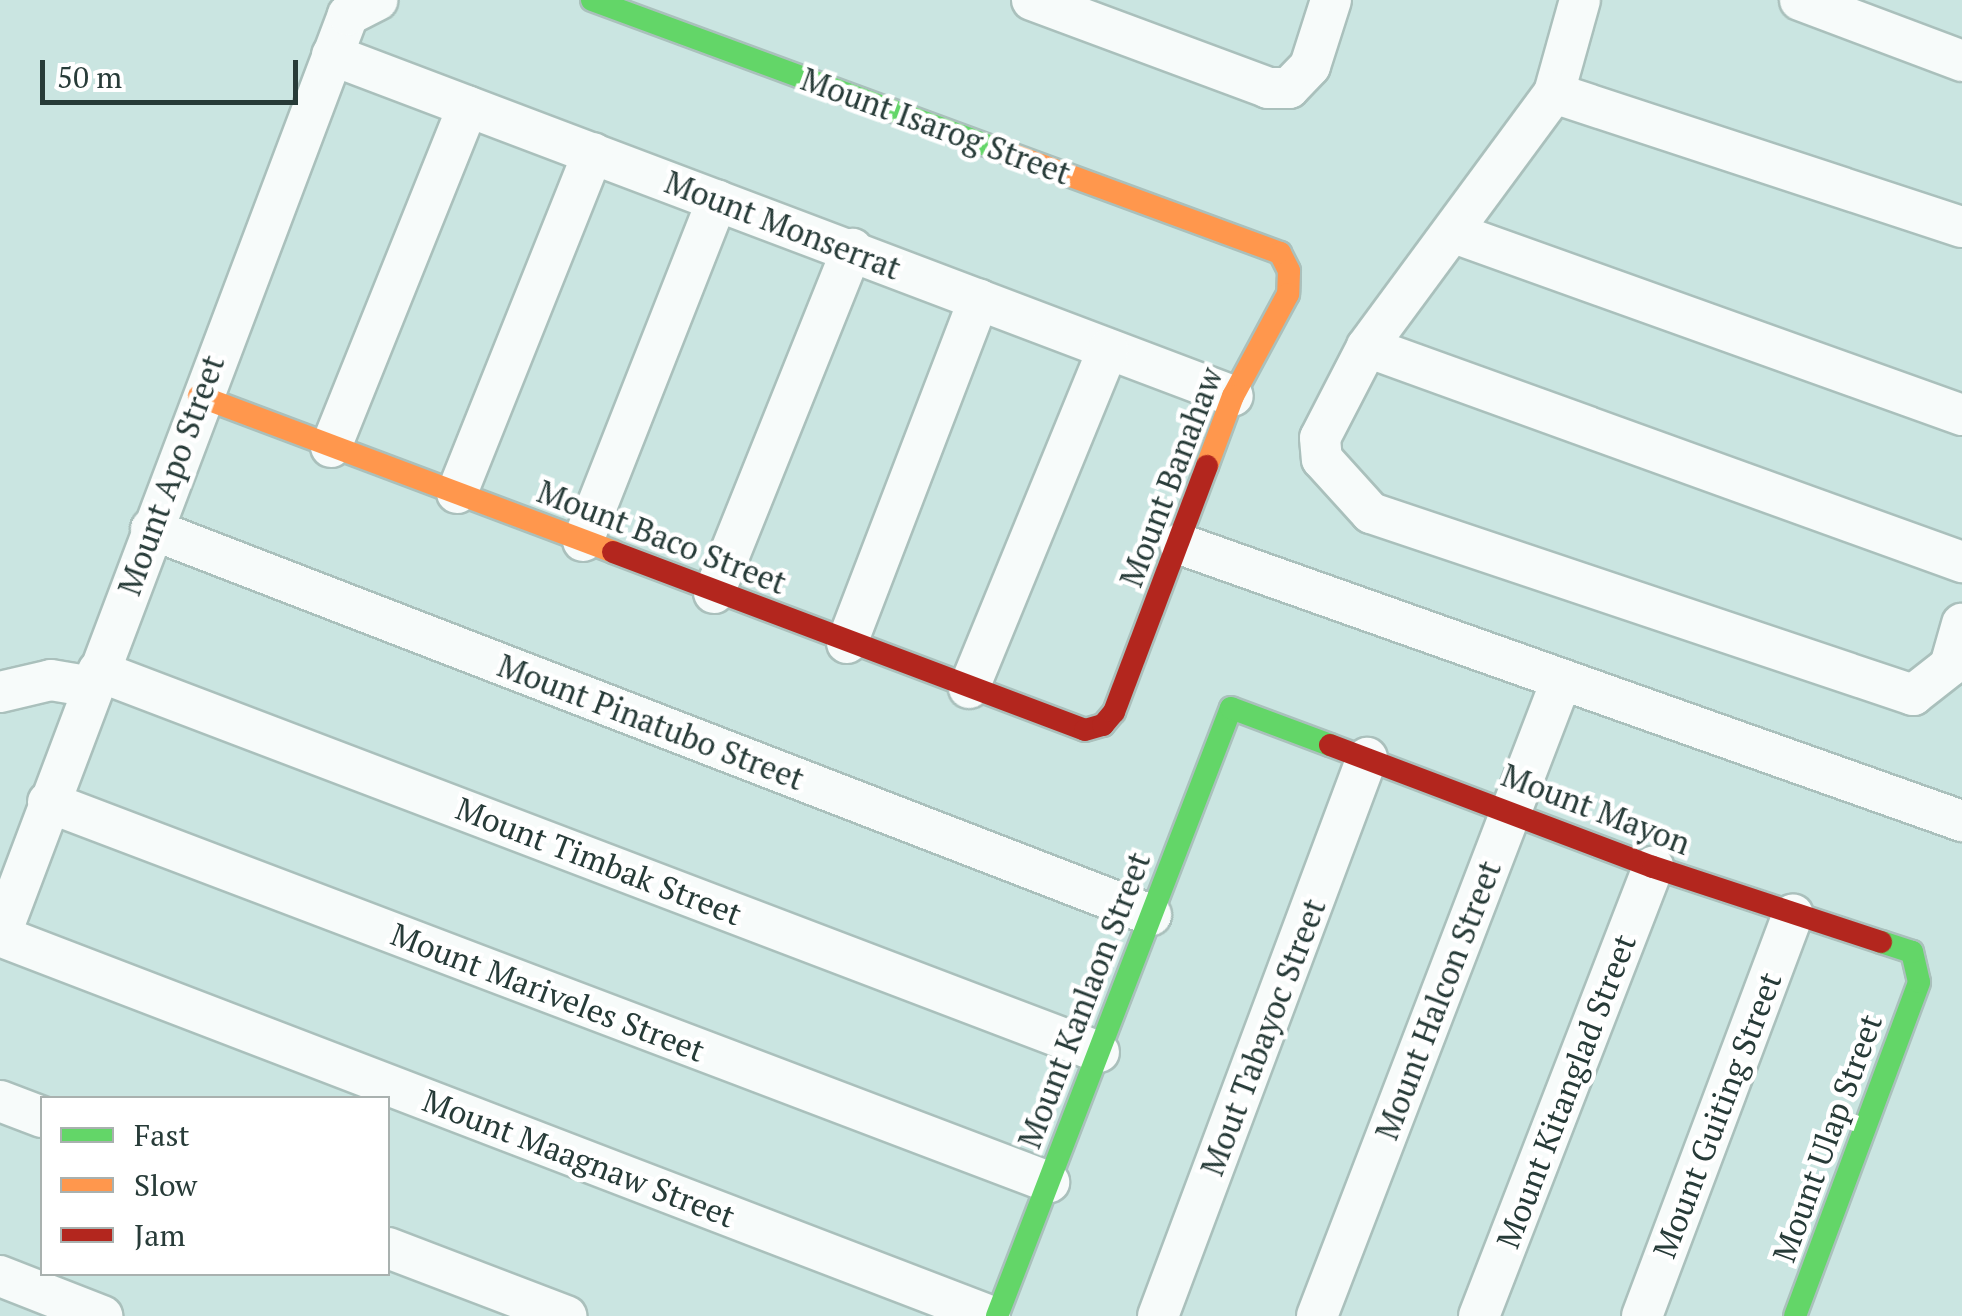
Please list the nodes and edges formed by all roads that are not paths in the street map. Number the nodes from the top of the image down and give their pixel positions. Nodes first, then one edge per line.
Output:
1 (592, 0) edge
2 (1032, 0) edge
3 (1331, 0) edge
4 (1580, 0) edge
5 (1800, 0) edge
6 (362, 8) edge
7 (332, 56) junction
8 (1962, 62) edge
9 (1554, 92) junction
10 (468, 106) junction
11 (593, 153) junction
12 (716, 200) junction
13 (1962, 227) edge
14 (1454, 234) junction
15 (852, 250) junction
16 (1280, 253) joint
17 (979, 300) junction
18 (1366, 347) junction
19 (1108, 349) junction
20 (200, 396) junction
21 (1233, 396) junction
22 (1962, 416) edge
23 (331, 448) junction
24 (458, 493) junction
25 (151, 528) junction
26 (583, 541) junction
27 (1180, 544) junction
28 (1962, 562) edge
29 (714, 593) junction
30 (1962, 624) edge
31 (847, 643) junction
32 (95, 679) junction
33 (1560, 684) junction
34 (970, 688) junction
35 (0, 692) edge
36 (1231, 708) joint
37 (1102, 724) joint
38 (1368, 758) junction
39 (48, 802) junction
40 (1511, 812) junction
41 (1962, 821) edge
42 (1653, 866) junction
43 (1792, 914) junction
44 (1151, 915) junction
45 (0, 936) edge
46 (1919, 982) joint
47 (1099, 1052) junction
48 (0, 1101) edge
49 (40, 1117) edge
50 (1049, 1182) junction
51 (390, 1249) edge
52 (0, 1276) edge
53 (102, 1316) edge
54 (566, 1316) edge
55 (993, 1316) edge
56 (1158, 1316) edge
57 (1317, 1316) edge
58 (1479, 1316) edge
59 (1642, 1316) edge
60 (1795, 1316) edge

1 - 16 street, Mount Isarog Street
2 - 3 street
4 - 9 street
5 - 8 street
6 - 7 street, Mount Apo Street
7 - 10 street, Mount Monserrat
7 - 20 street, Mount Apo Street
9 - 13 street
9 - 14 street
10 - 11 street, Mount Monserrat
10 - 23 street
11 - 12 street, Mount Monserrat
11 - 24 street
12 - 15 street, Mount Monserrat
12 - 26 street
14 - 18 street
14 - 22 street
15 - 17 street, Mount Monserrat
15 - 29 street
16 - 21 street, Mount Banahaw
17 - 19 street, Mount Monserrat
17 - 31 street
18 - 28 street
18 - 30 street
19 - 21 street, Mount Monserrat
19 - 34 street
20 - 23 street, Mount Baco Street
20 - 25 street, Mount Apo Street
21 - 27 street, Mount Banahaw
23 - 24 street, Mount Baco Street
24 - 26 street, Mount Baco Street
25 - 32 street, Mount Apo Street
25 - 44 street, Mount Pinatubo Street
26 - 29 street, Mount Baco Street
27 - 33 street
27 - 37 street, Mount Banahaw
29 - 31 street, Mount Baco Street
31 - 34 street, Mount Baco Street
32 - 35 street, Mount Timbak Street
32 - 39 street, Mount Apo Street
32 - 47 street, Mount Timbak Street
33 - 40 street, Mount Halcon Street
33 - 41 street
34 - 37 street, Mount Baco Street
36 - 38 street, Mount Mayon
36 - 44 street, Mount Kanlaon Street
38 - 40 street, Mount Mayon
38 - 56 street, Mout Tabayoc Street
39 - 45 street, Mount Apo Street
39 - 50 street, Mount Mariveles Street
40 - 42 street, Mount Mayon
40 - 57 street, Mount Halcon Street
42 - 43 street, Mount Mayon
42 - 58 street, Mount Kitanglad Street
43 - 46 street, Mount Mayon
43 - 59 street, Mount Guiting Street
44 - 47 street, Mount Kanlaon Street
45 - 55 street, Mount Maagnaw Street
46 - 60 street, Mount Ulap Street
47 - 50 street, Mount Kanlaon Street
48 - 49 street
50 - 55 street, Mount Kanlaon Street
51 - 54 street
52 - 53 street

